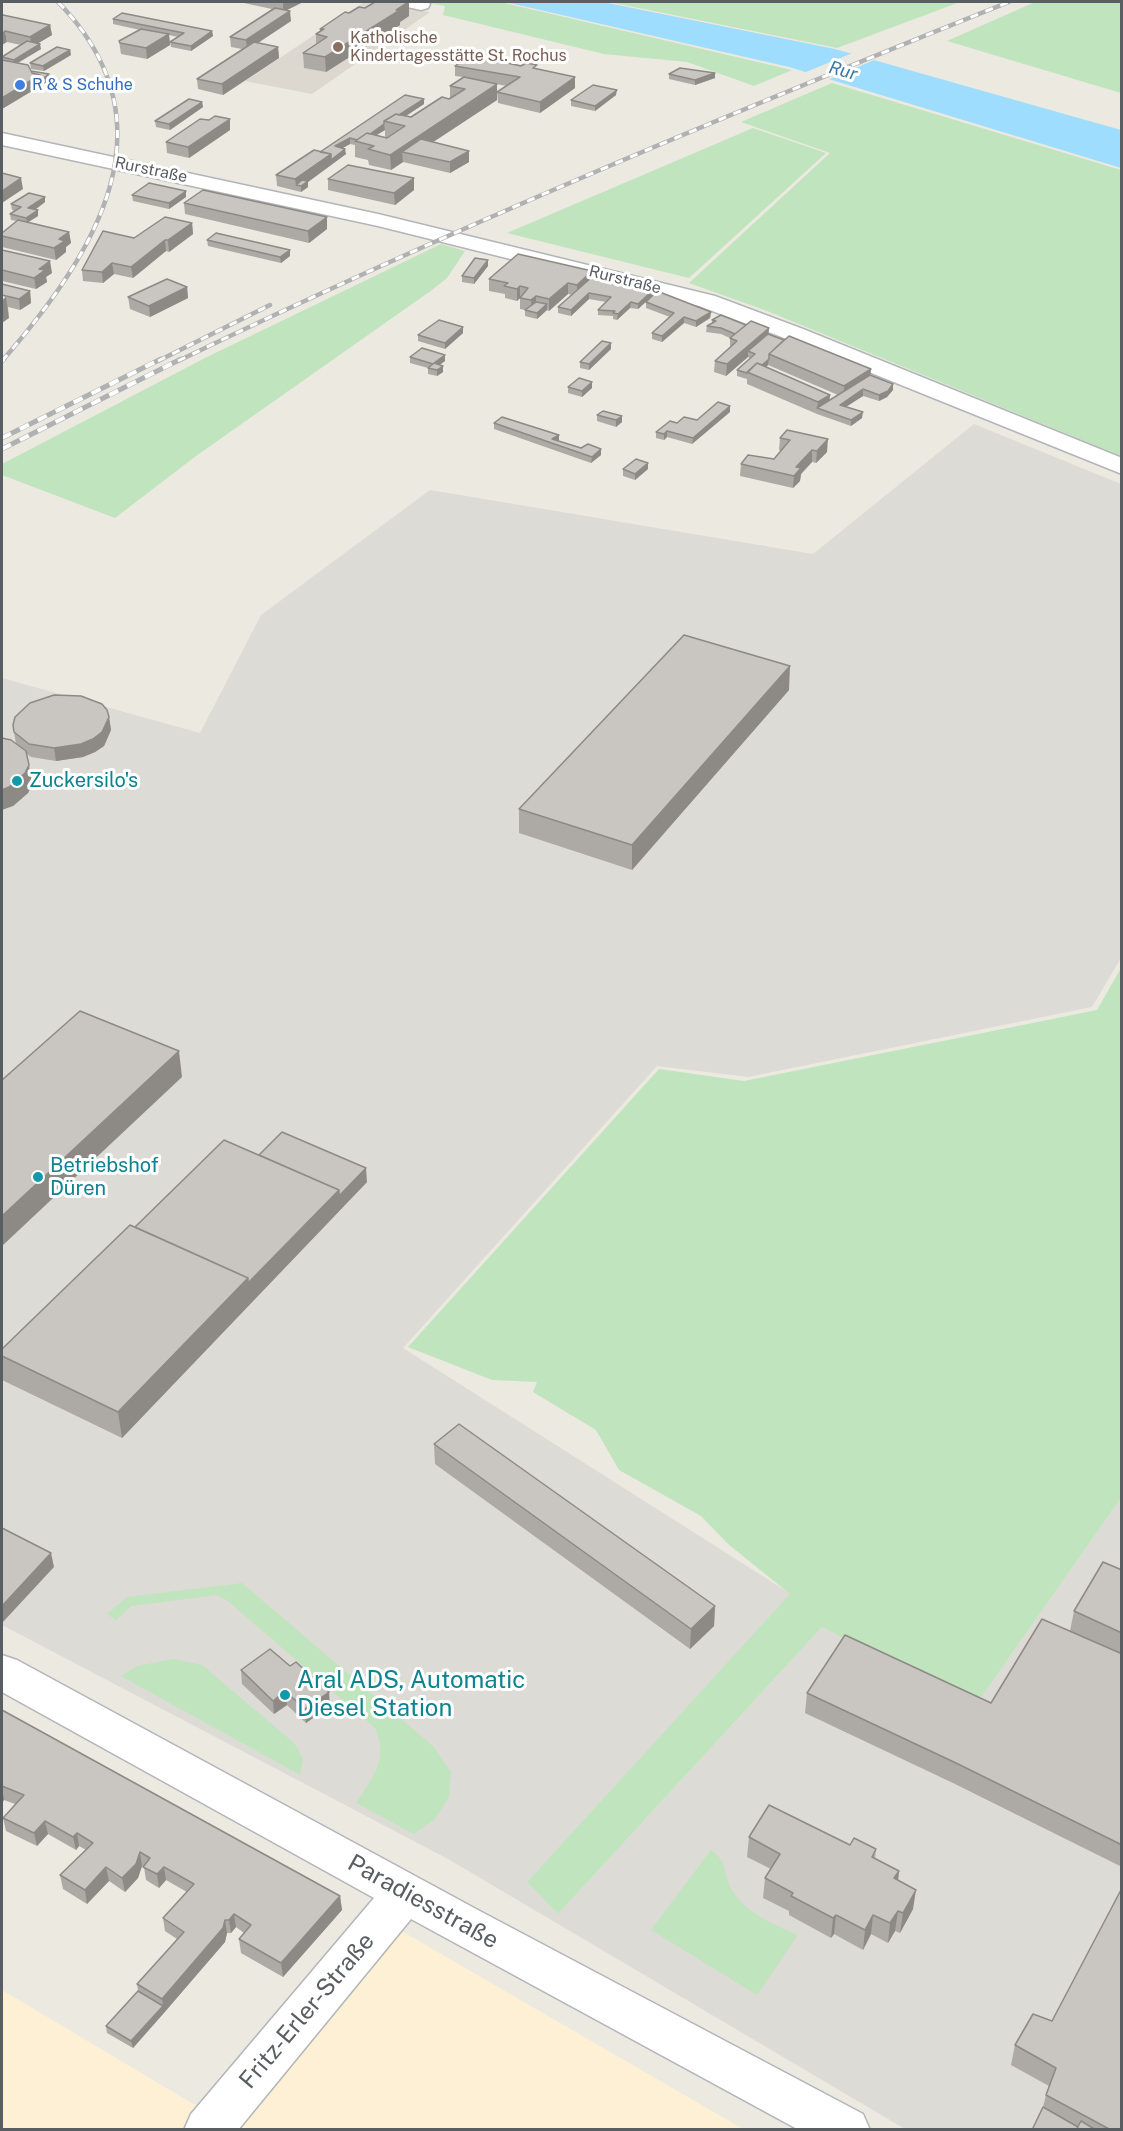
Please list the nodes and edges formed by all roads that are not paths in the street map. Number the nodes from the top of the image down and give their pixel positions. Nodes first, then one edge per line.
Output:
1 (2, 139) edge
2 (1122, 467) edge
3 (2, 1672) edge
4 (406, 1892) junction
5 (208, 2130) edge
6 (846, 2130) edge

1 - 2 street, Rurstraße
3 - 4 street, Paradiesstraße
4 - 5 street, Fritz-Erler-Straße
4 - 6 street, Paradiesstraße

